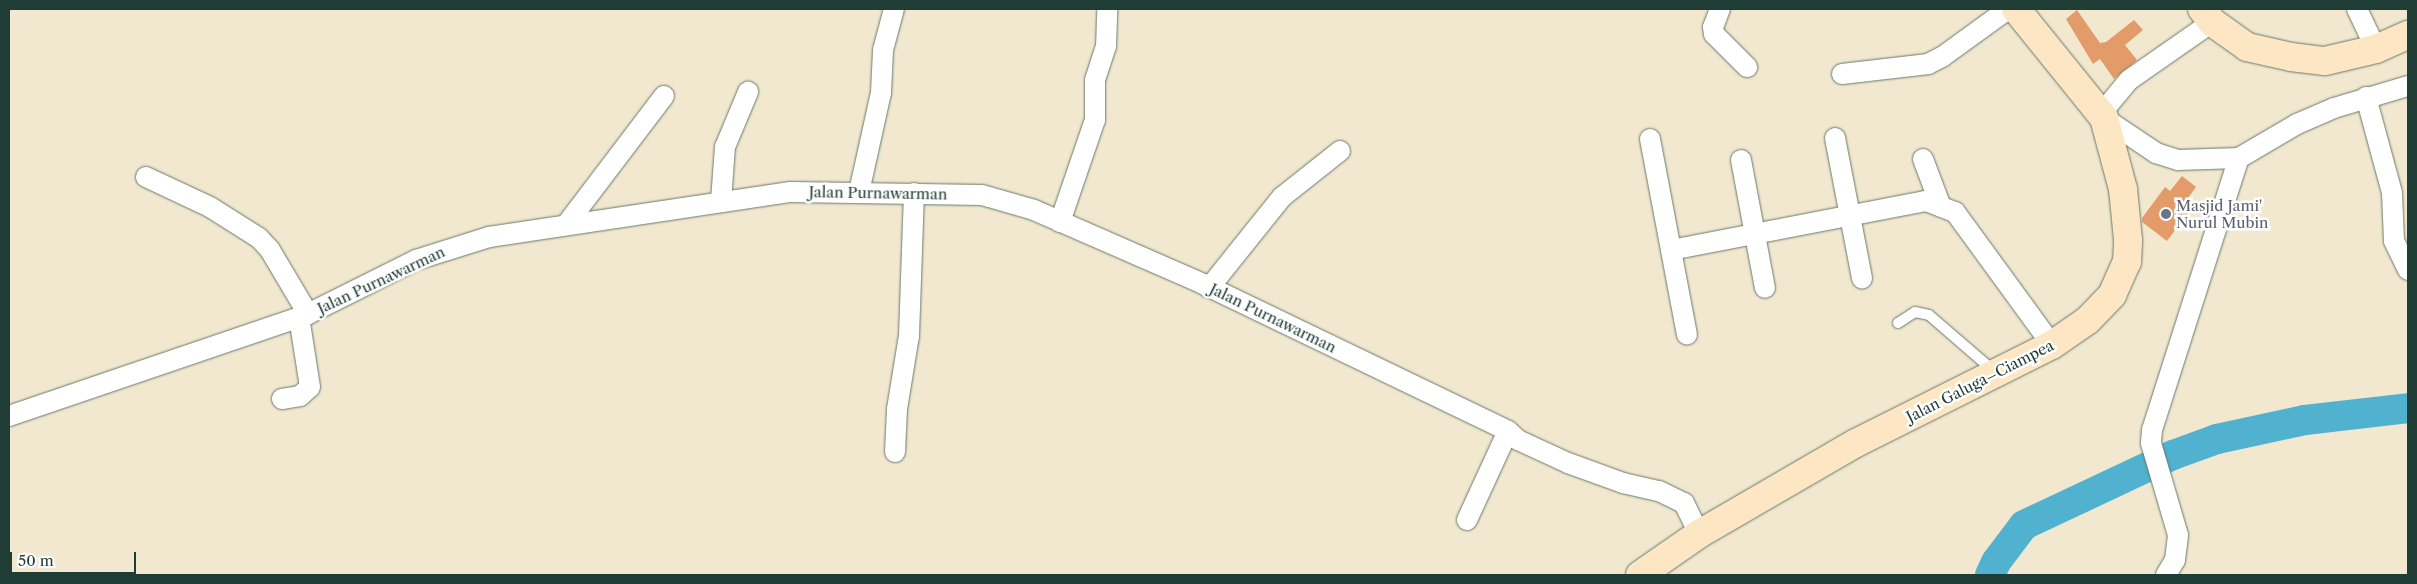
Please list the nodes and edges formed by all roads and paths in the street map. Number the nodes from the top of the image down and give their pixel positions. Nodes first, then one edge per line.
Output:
1 (894, 9) edge
2 (1720, 9) edge
3 (2008, 9) edge
4 (2016, 9) edge
5 (2357, 9) edge
6 (1107, 10) edge
7 (2207, 15) edge
8 (2408, 35) edge
9 (2376, 49) junction
10 (1748, 67) dead end
11 (1842, 74) dead end
12 (2408, 86) edge
13 (748, 92) dead end
14 (664, 96) dead end
15 (2366, 97) junction
16 (2102, 116) junction
17 (1835, 138) dead end
18 (1650, 139) dead end
19 (1340, 151) dead end
20 (2239, 158) junction
21 (1923, 159) dead end
22 (1741, 160) dead end
23 (146, 177) dead end
24 (859, 192) junction
25 (914, 193) junction
26 (721, 201) junction
27 (1941, 207) junction
28 (1849, 216) junction
29 (1060, 222) junction
30 (566, 225) junction
31 (1754, 234) junction
32 (1671, 250) junction
33 (2408, 270) edge
34 (1862, 278) dead end
35 (1209, 288) junction
36 (1765, 288) dead end
37 (303, 315) junction
38 (1898, 323) dead end
39 (1687, 335) dead end
40 (2052, 345) junction
41 (1998, 375) junction
42 (282, 399) dead end
43 (9, 416) edge
44 (1508, 431) junction
45 (895, 452) dead end
46 (1467, 520) dead end
47 (1699, 534) junction
48 (1640, 575) edge
49 (2166, 575) edge

1 - 24 street
2 - 10 street
3 - 11 street
4 - 16 street, Jalan Galuga–Ciampea
5 - 9 street
6 - 29 street
7 - 9 street
7 - 16 street
8 - 9 street
12 - 15 street
13 - 26 street
14 - 30 street
15 - 20 street
15 - 33 street
16 - 20 street
16 - 40 street, Jalan Galuga–Ciampea
17 - 28 street
18 - 32 street
19 - 35 street
20 - 49 street
21 - 27 street
22 - 31 street
23 - 37 street
24 - 25 street, Jalan Purnawarman
24 - 26 street, Jalan Purnawarman
25 - 29 street, Jalan Purnawarman
25 - 45 street
26 - 30 street, Jalan Purnawarman
27 - 28 street
27 - 40 street
28 - 31 street
28 - 34 street
29 - 35 street, Jalan Purnawarman
30 - 37 street, Jalan Purnawarman
31 - 32 street
31 - 36 street
32 - 39 street
35 - 44 street, Jalan Purnawarman
37 - 42 street
37 - 43 street, Jalan Purnawarman
38 - 41 lane
40 - 41 street, Jalan Galuga–Ciampea
41 - 47 street, Jalan Galuga–Ciampea
44 - 46 street
44 - 47 street, Jalan Purnawarman
47 - 48 street, Jalan Galuga–Ciampea

